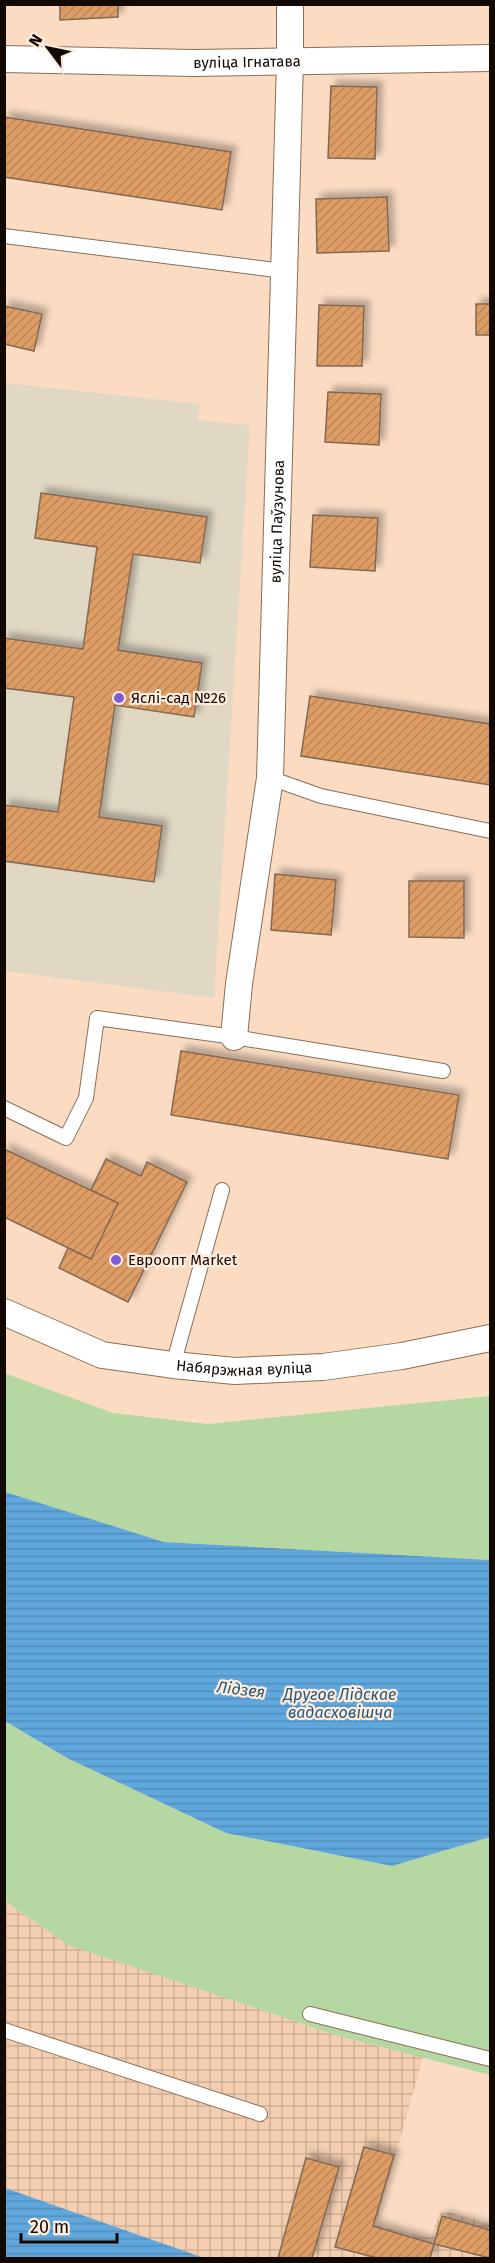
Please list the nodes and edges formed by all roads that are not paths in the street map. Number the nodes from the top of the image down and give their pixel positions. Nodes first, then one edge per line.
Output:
1 (290, 4) edge
2 (490, 58) edge
3 (4, 60) edge
4 (290, 61) junction
5 (4, 236) edge
6 (284, 271) junction
7 (270, 778) junction
8 (490, 831) edge
9 (234, 1037) junction
10 (443, 1071) dead end
11 (4, 1108) edge
12 (222, 1190) dead end
13 (4, 1312) edge
14 (490, 1338) edge
15 (173, 1365) junction
16 (310, 2014) dead end
17 (4, 2030) edge
18 (490, 2059) edge
19 (260, 2114) dead end

1 - 4 street, вуліца Паўзунова
2 - 4 street, вуліца Ігнатава
3 - 4 street, вуліца Ігнатава
4 - 6 street, вуліца Паўзунова
5 - 6 lane
6 - 7 street, вуліца Паўзунова
7 - 8 lane
7 - 9 street, вуліца Паўзунова
9 - 10 lane
9 - 11 lane
12 - 15 lane
13 - 15 street, Набярэжная вуліца
14 - 15 street, Набярэжная вуліца
16 - 18 lane
17 - 19 lane

